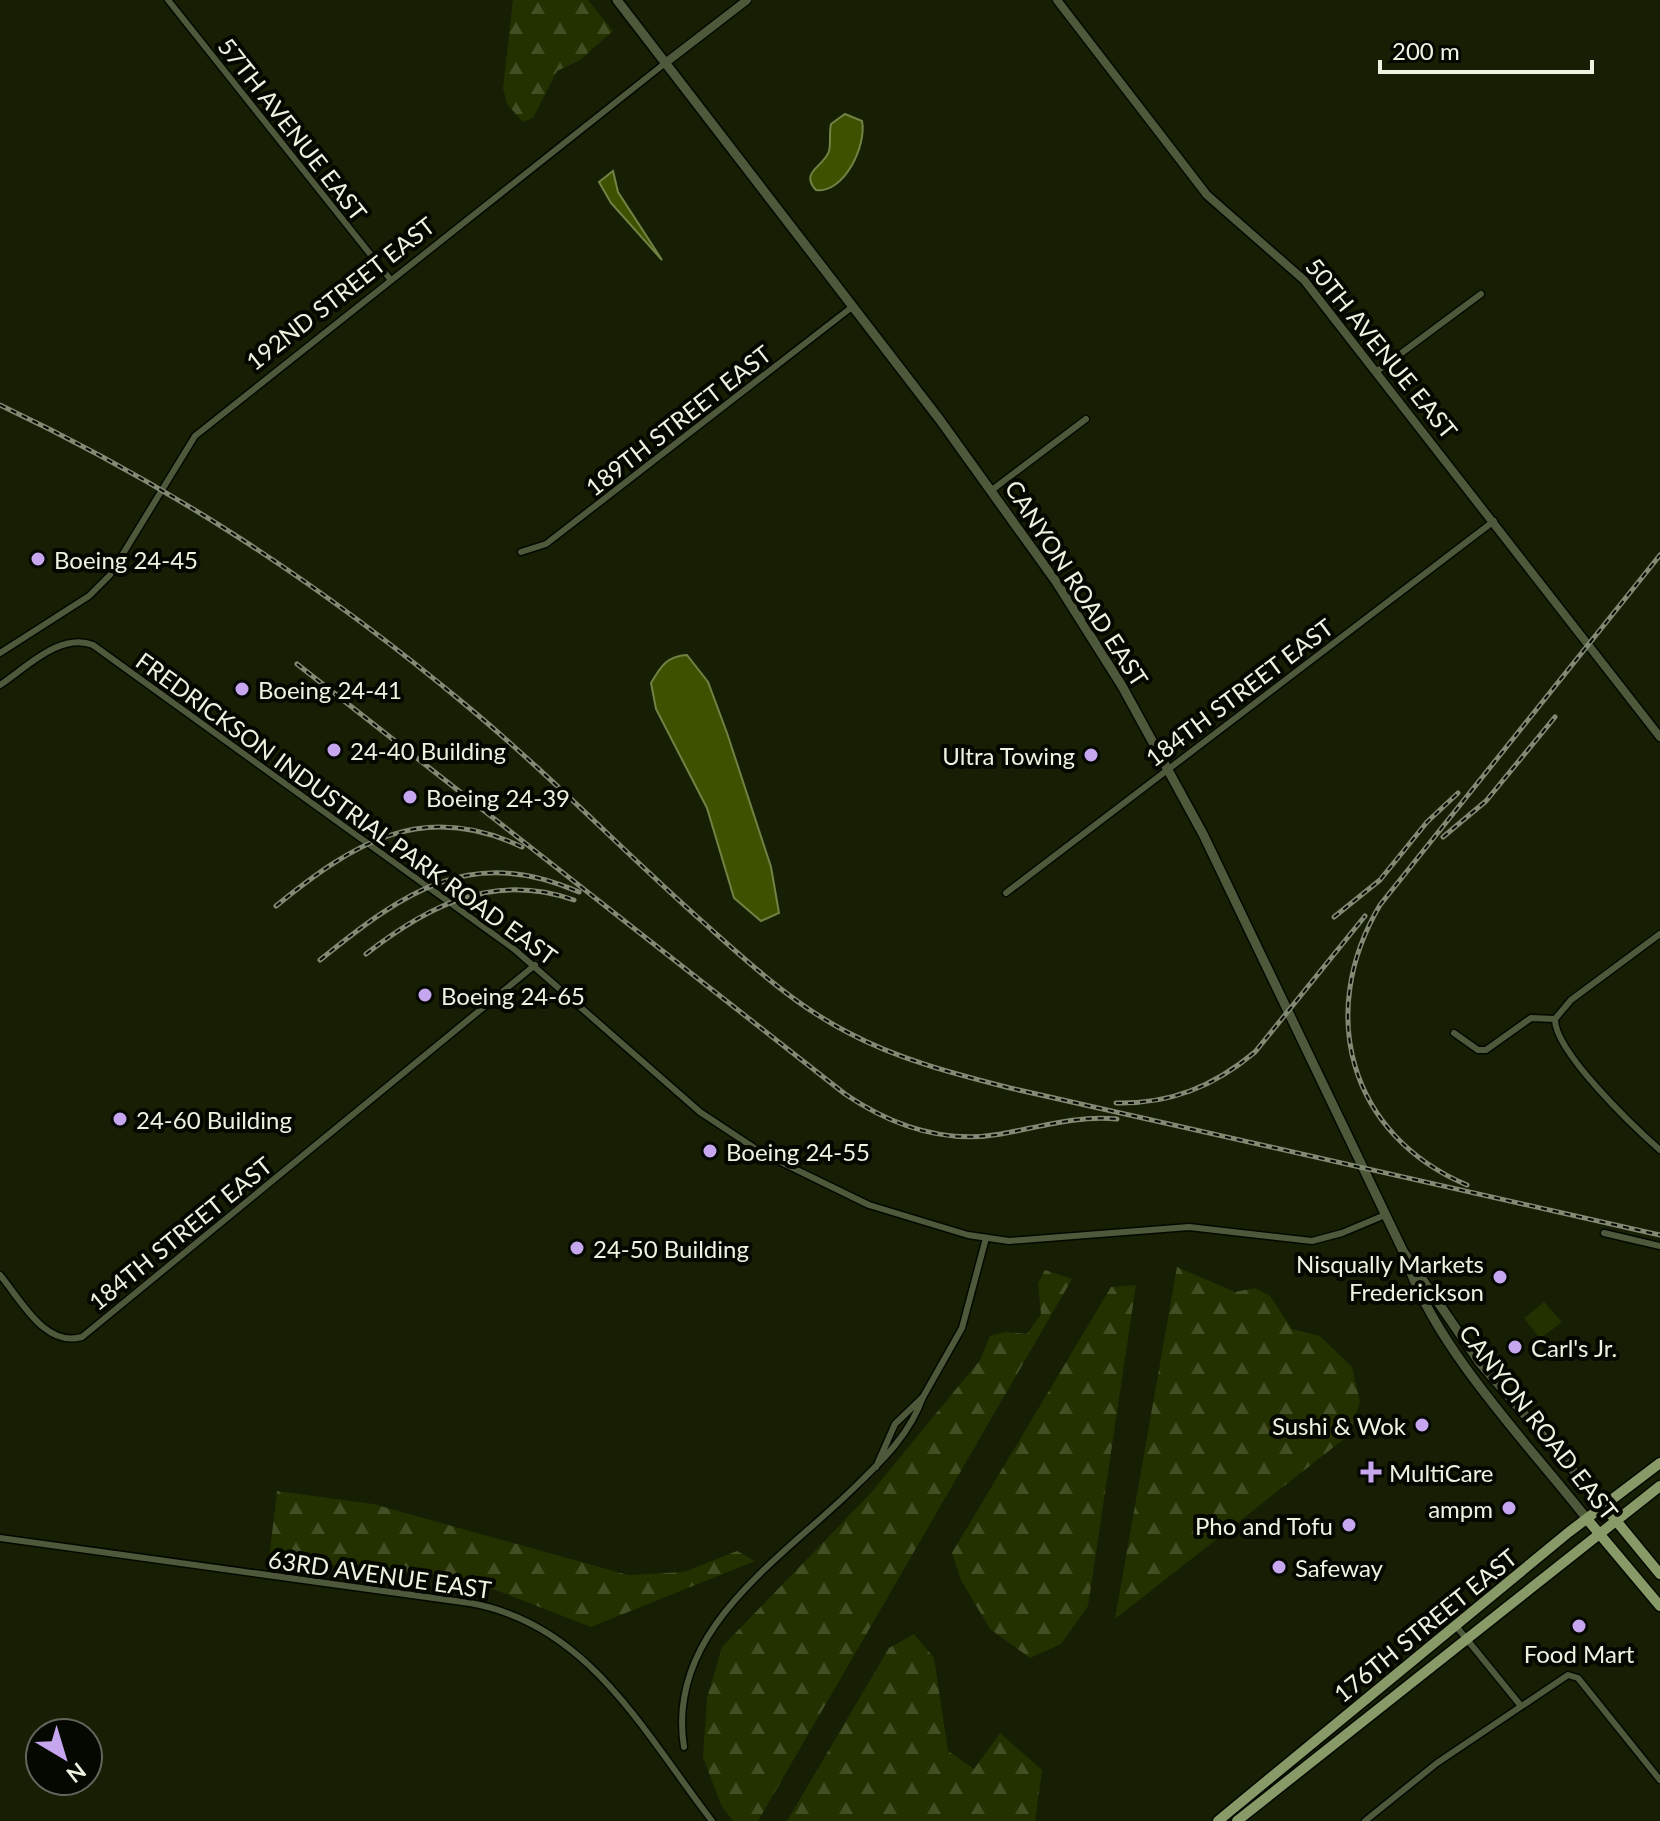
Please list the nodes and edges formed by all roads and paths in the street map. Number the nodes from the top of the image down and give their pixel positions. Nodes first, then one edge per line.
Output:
1 (168, 0) edge
2 (617, 0) edge
3 (747, 0) edge
4 (1057, 0) edge
5 (664, 64) junction
6 (390, 279) junction
7 (1481, 294) dead end
8 (852, 307) junction
9 (1376, 372) junction
10 (1086, 419) dead end
11 (992, 490) junction
12 (1494, 521) junction
13 (521, 552) dead end
14 (0, 653) edge
15 (0, 685) edge
16 (1660, 737) edge
17 (1168, 768) junction
18 (1006, 893) dead end
19 (1660, 934) edge
20 (535, 965) junction
21 (1555, 1019) junction
22 (1454, 1033) dead end
23 (1660, 1150) edge
24 (1385, 1215) junction
25 (1604, 1233) dead end
26 (986, 1238) junction
27 (1660, 1246) edge
28 (1403, 1251) junction
29 (0, 1275) edge
30 (923, 1397) junction
31 (1660, 1463) edge
32 (876, 1467) junction
33 (1660, 1486) edge
34 (1604, 1506) junction
35 (1587, 1519) junction
36 (1617, 1522) junction
37 (1600, 1535) junction
38 (0, 1538) edge
39 (1660, 1574) edge
40 (1660, 1606) edge
41 (1456, 1626) junction
42 (1466, 1638) junction
43 (1521, 1706) junction
44 (684, 1747) dead end
45 (1660, 1780) edge
46 (1233, 1808) junction
47 (712, 1821) edge
48 (1218, 1821) edge
49 (1226, 1821) edge
50 (1237, 1821) edge
51 (1365, 1821) edge

1 - 6 street, 57TH AVENUE EAST
2 - 5 main road, CANYON ROAD EAST
3 - 5 street, 192ND STREET EAST
4 - 9 street, 50TH AVENUE EAST
5 - 6 street, 192ND STREET EAST
5 - 8 main road, CANYON ROAD EAST
6 - 14 street, 192ND STREET EAST
7 - 9 street
8 - 11 main road, CANYON ROAD EAST
8 - 13 street, 189TH STREET EAST
9 - 12 street, 50TH AVENUE EAST
10 - 11 street
11 - 17 main road, CANYON ROAD EAST
12 - 16 street, 50TH AVENUE EAST
12 - 17 street, 184TH STREET EAST
15 - 20 street, FREDRICKSON INDUSTRIAL PARK ROAD EAST
17 - 18 street, 184TH STREET EAST
17 - 24 main road, CANYON ROAD EAST
19 - 21 street
20 - 26 street, FREDRICKSON INDUSTRIAL PARK ROAD EAST
20 - 29 street, 184TH STREET EAST
21 - 22 street
21 - 23 street
24 - 26 street, FREDRICKSON INDUSTRIAL PARK ROAD EAST
24 - 28 main road, CANYON ROAD EAST
25 - 27 street
26 - 30 street
28 - 34 main road, CANYON ROAD EAST
28 - 35 main road, CANYON ROAD EAST
30 - 32 street
30 - 32 street
31 - 34 main road, 176TH STREET EAST
32 - 44 street
33 - 36 main road, 176TH STREET EAST
34 - 35 main road, 176TH STREET EAST
34 - 36 main road, CANYON ROAD EAST
35 - 37 main road, CANYON ROAD EAST
35 - 41 main road, 176TH STREET EAST
36 - 37 main road, 176TH STREET EAST
36 - 39 main road, CANYON ROAD EAST
37 - 40 main road, CANYON ROAD EAST
37 - 42 main road, 176TH STREET EAST
38 - 47 street, 63RD AVENUE EAST
41 - 42 street
41 - 46 main road, 176TH STREET EAST
42 - 43 street
42 - 50 main road, 176TH STREET EAST
43 - 45 street
43 - 51 street
46 - 48 main road, 176TH STREET EAST
46 - 49 main road

